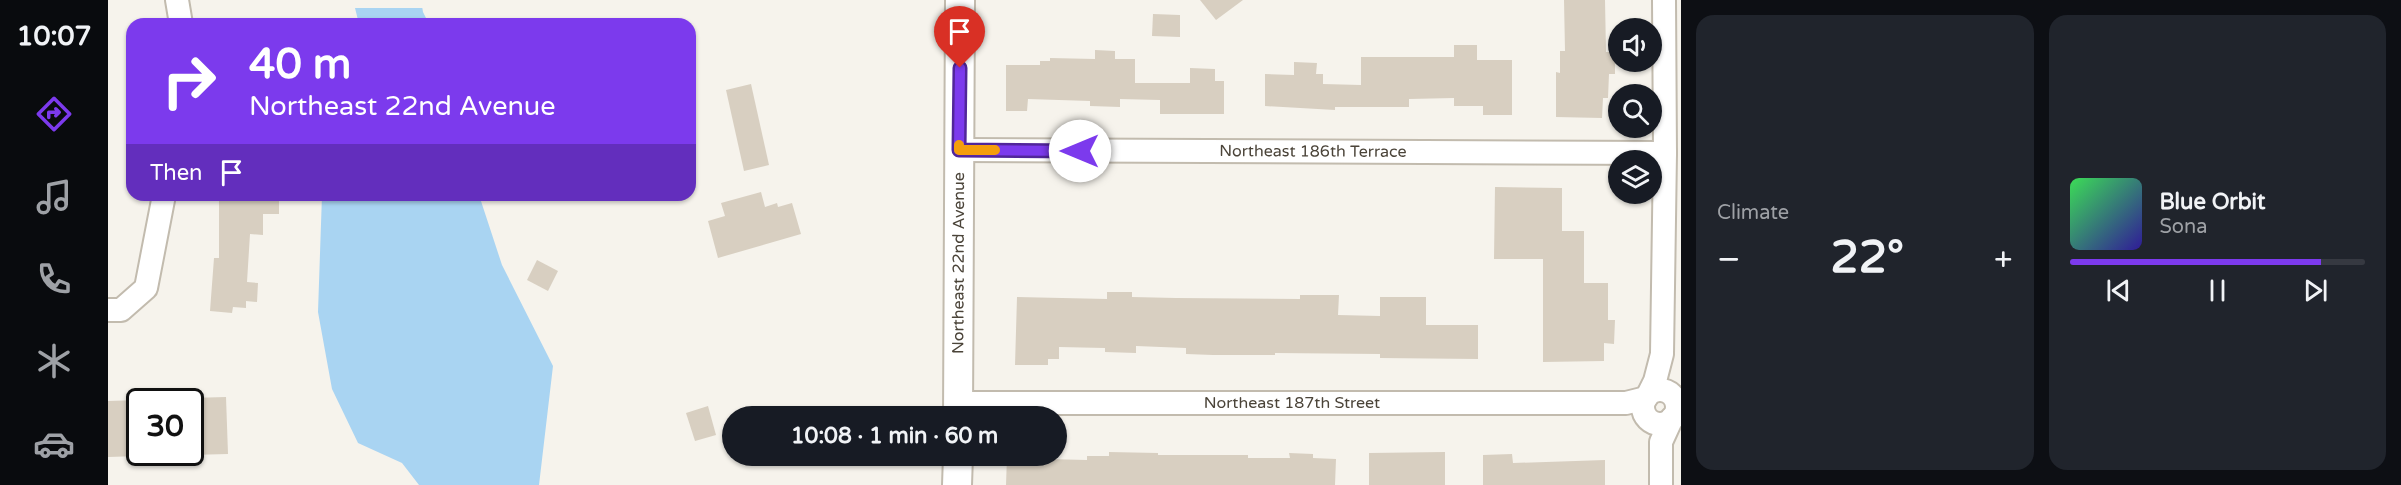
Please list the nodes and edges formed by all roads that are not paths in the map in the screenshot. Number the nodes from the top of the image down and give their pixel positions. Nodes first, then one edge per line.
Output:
1 (177, 0) edge
2 (960, 0) edge
3 (1664, 0) edge
4 (180, 18) edge
5 (959, 150) junction
6 (1665, 153) junction
7 (163, 201) edge
8 (115, 310) edge
9 (1662, 354) junction
10 (958, 406) edge
11 (1643, 406) junction
12 (1673, 407) junction
13 (1067, 409) edge
14 (1661, 442) junction
15 (958, 466) edge
16 (957, 485) edge
17 (1661, 485) edge

1 - 4 street
2 - 5 street, Northeast 22nd Avenue
3 - 6 street
5 - 6 street, Northeast 186th Terrace
5 - 10 street, Northeast 22nd Avenue
6 - 9 street
7 - 8 street
9 - 11 street
9 - 12 street
11 - 12 street
11 - 12 street
11 - 13 street, Northeast 187th Street
11 - 14 street
12 - 14 street
14 - 17 street
15 - 16 street

